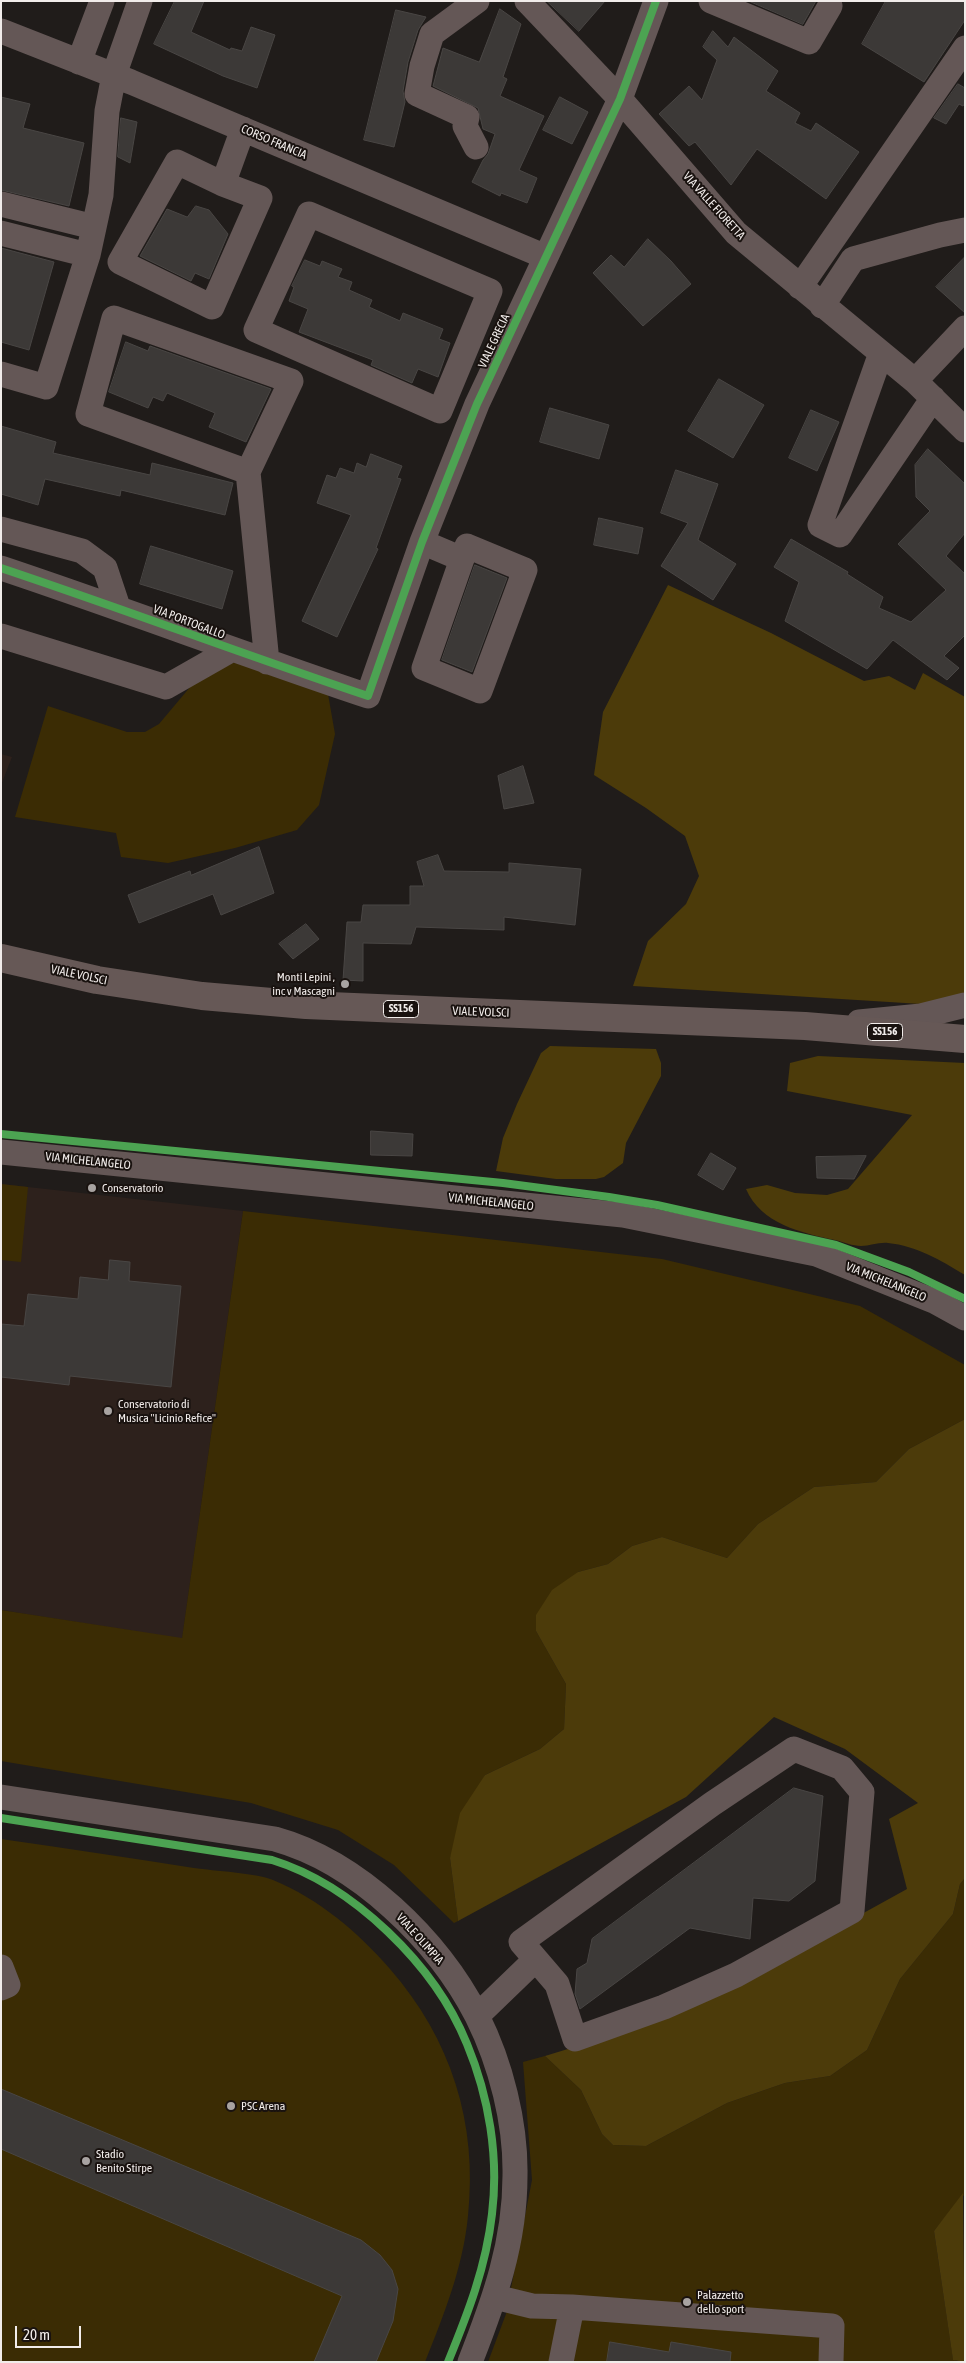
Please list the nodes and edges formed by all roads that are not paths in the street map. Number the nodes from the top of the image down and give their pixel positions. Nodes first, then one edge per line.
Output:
1 (102, 1) edge
2 (140, 1) edge
3 (477, 1) edge
4 (527, 1) edge
5 (656, 1) edge
6 (711, 1) edge
7 (830, 6) dead end
8 (1, 31) edge
9 (962, 59) edge
10 (79, 62) junction
11 (114, 75) junction
12 (620, 100) junction
13 (243, 129) junction
14 (476, 147) dead end
15 (223, 184) junction
16 (1, 204) edge
17 (94, 227) junction
18 (965, 230) edge
19 (1, 233) edge
20 (88, 255) junction
21 (546, 257) junction
22 (800, 287) junction
23 (822, 306) junction
24 (965, 328) edge
25 (881, 353) junction
26 (1, 374) edge
27 (915, 381) junction
28 (448, 392) junction
29 (933, 398) junction
30 (477, 404) junction
31 (965, 430) edge
32 (248, 472) junction
33 (1, 528) edge
34 (422, 542) junction
35 (462, 559) junction
36 (1, 568) edge
37 (118, 607) junction
38 (1, 636) edge
39 (231, 650) junction
40 (267, 662) junction
41 (368, 696) joint
42 (1, 958) edge
43 (965, 1005) edge
44 (805, 1026) junction
45 (965, 1039) edge
46 (1, 1152) edge
47 (965, 1318) edge
48 (1, 1797) edge
49 (535, 1960) junction
50 (1, 1967) edge
51 (1, 1988) edge
52 (477, 2016) junction
53 (496, 2297) junction
54 (572, 2307) junction
55 (470, 2362) edge
56 (561, 2362) edge
57 (831, 2362) edge

1 - 10 street
2 - 11 street
3 - 14 street
4 - 12 street, VIA VALLE FIORETTA
5 - 12 street, VIALE GRECIA
6 - 7 street
8 - 10 street, CORSO FRANCIA
9 - 22 street
10 - 11 street, CORSO FRANCIA
11 - 13 street, CORSO FRANCIA
11 - 17 street
12 - 21 street, VIALE GRECIA
12 - 22 street, VIA VALLE FIORETTA
13 - 15 street
13 - 21 street, CORSO FRANCIA
15 - 15 street
16 - 17 street
17 - 20 street
18 - 23 street
19 - 20 street
20 - 26 street
21 - 30 street, VIALE GRECIA
22 - 23 street, VIA VALLE FIORETTA
23 - 25 street, VIA VALLE FIORETTA
24 - 27 street
25 - 27 street, VIA VALLE FIORETTA
25 - 29 street
27 - 29 street, VIA VALLE FIORETTA
28 - 28 street
28 - 30 street
29 - 31 street, VIA VALLE FIORETTA
30 - 34 street, VIALE GRECIA
32 - 32 street
32 - 40 street
33 - 37 street
34 - 35 street
34 - 41 street, VIALE GRECIA
35 - 35 street
36 - 37 street, VIA PORTOGALLO
37 - 39 street, VIA PORTOGALLO
38 - 39 street
39 - 40 street, VIA PORTOGALLO
40 - 41 street, VIA PORTOGALLO
42 - 44 main road, VIALE VOLSCI / SS156
43 - 44 street
44 - 45 main road, VIALE VOLSCI / SS156
46 - 47 street, VIA MICHELANGELO
48 - 52 street, VIALE OLIMPIA
49 - 49 street
49 - 52 street
50 - 51 street
52 - 53 street, VIALE OLIMPIA
53 - 54 street
53 - 55 street, VIALE OLIMPIA
54 - 56 street
54 - 57 street

